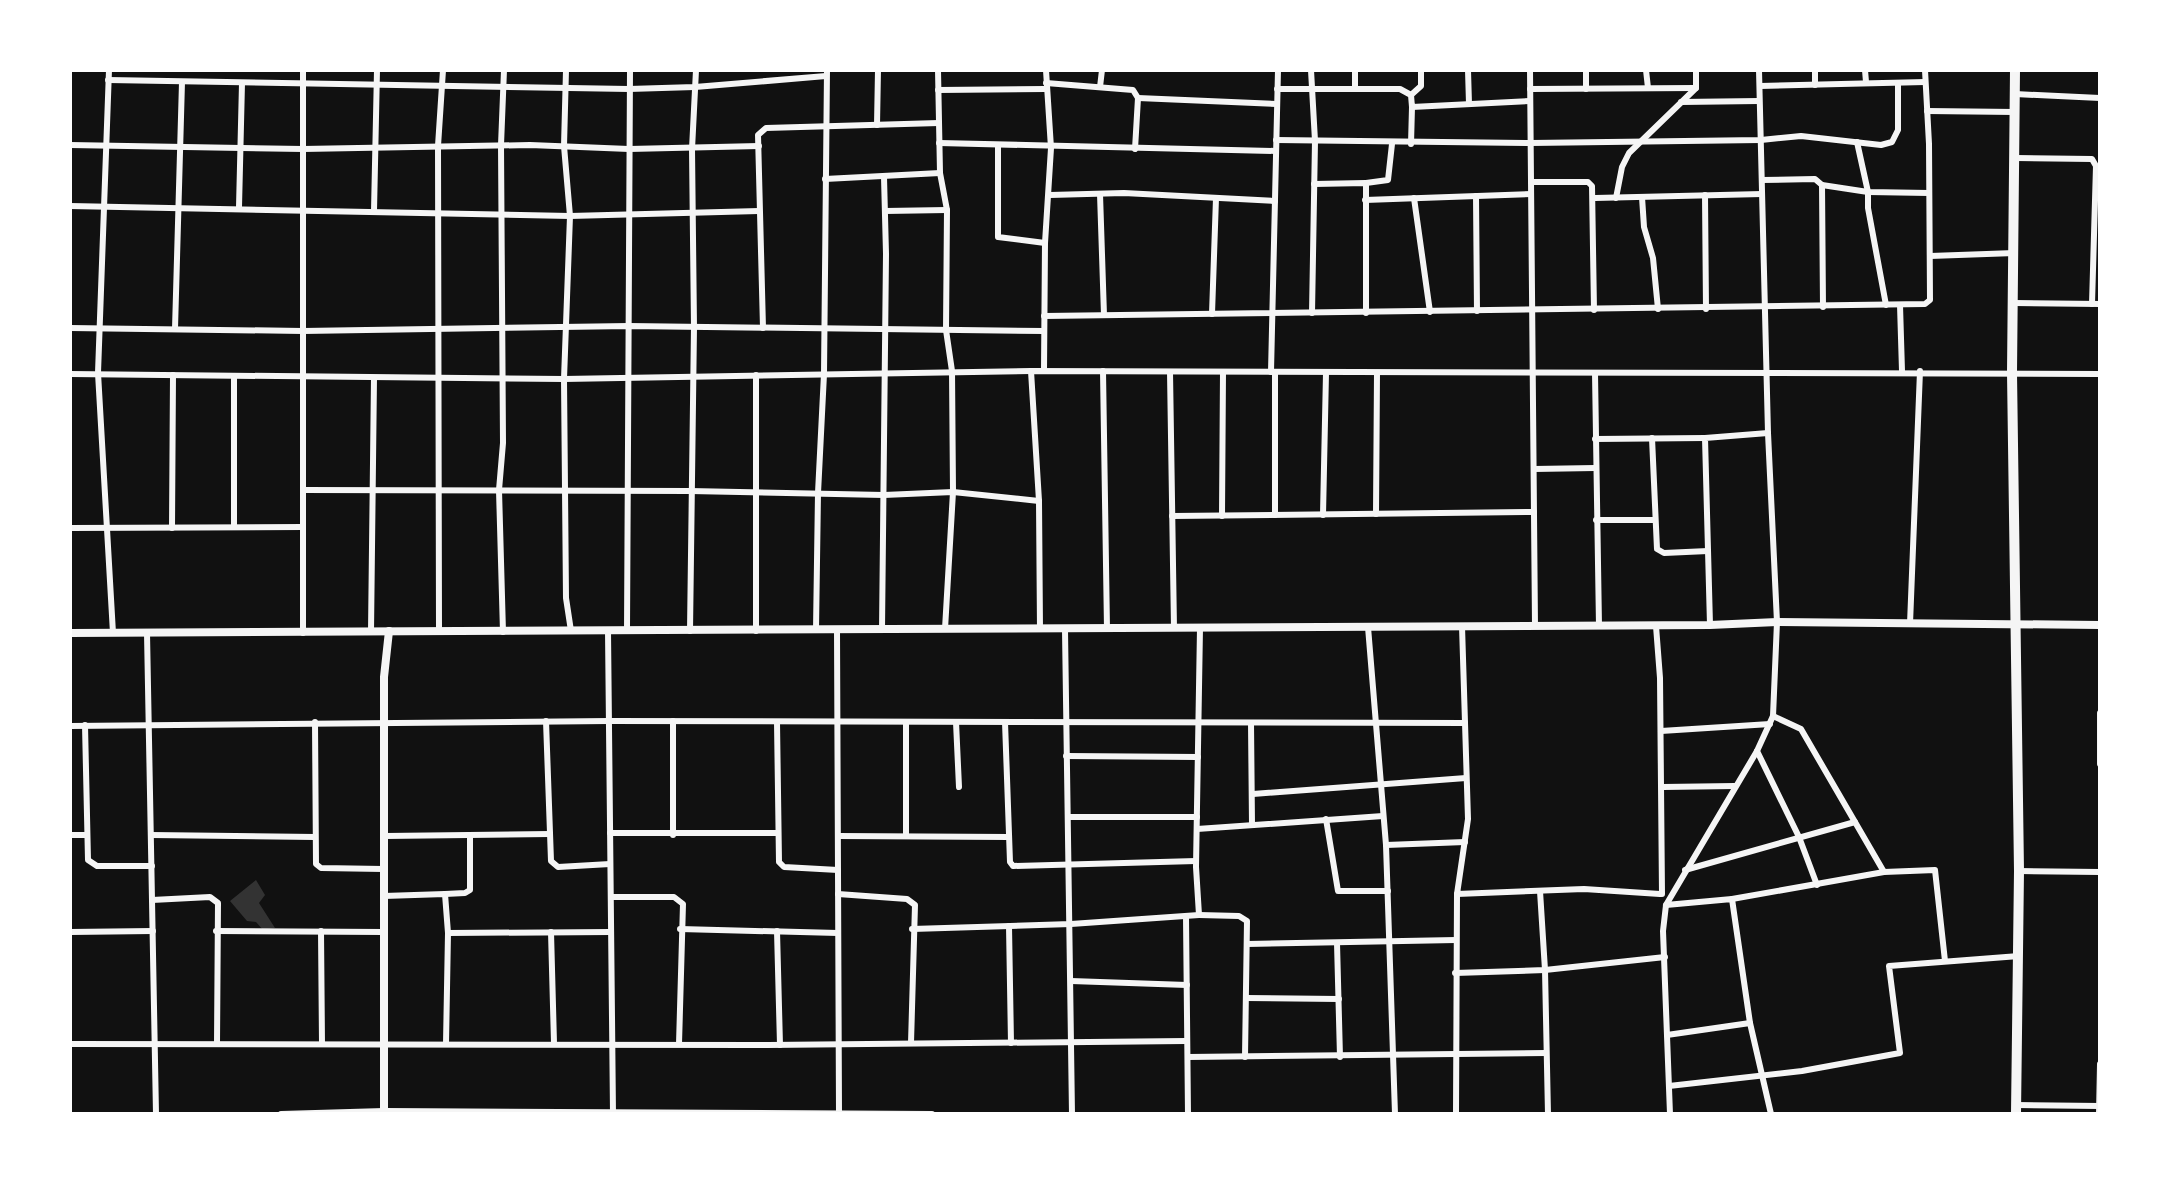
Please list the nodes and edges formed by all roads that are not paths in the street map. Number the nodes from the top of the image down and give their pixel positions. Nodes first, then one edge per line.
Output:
1 (109, 70) edge
2 (303, 70) edge
3 (377, 70) edge
4 (443, 70) edge
5 (505, 70) edge
6 (566, 70) edge
7 (629, 70) edge
8 (696, 70) edge
9 (878, 70) edge
10 (938, 70) edge
11 (1046, 70) edge
12 (1102, 70) edge
13 (1278, 70) edge
14 (1311, 70) edge
15 (1355, 70) edge
16 (1421, 70) edge
17 (1468, 70) edge
18 (1530, 70) edge
19 (1586, 70) edge
20 (1646, 70) edge
21 (1696, 70) edge
22 (1759, 70) edge
23 (1815, 70) edge
24 (1865, 70) edge
25 (1926, 70) edge
26 (2015, 70) edge
27 (827, 73) edge
28 (108, 80) junction
29 (182, 82) junction
30 (1866, 82) junction
31 (1925, 82) junction
32 (242, 83) junction
33 (303, 83) junction
34 (1898, 83) junction
35 (376, 84) junction
36 (443, 85) junction
37 (1815, 85) junction
38 (504, 86) junction
39 (1046, 86) junction
40 (1760, 86) junction
41 (565, 87) junction
42 (695, 87) junction
43 (1100, 87) junction
44 (1648, 88) junction
45 (1696, 88) junction
46 (629, 89) junction
47 (938, 89) junction
48 (1277, 89) junction
49 (1311, 89) junction
50 (1355, 89) junction
51 (1530, 89) junction
52 (1586, 89) junction
53 (2015, 94) junction
54 (1411, 96) junction
55 (1138, 97) junction
56 (2100, 98) edge
57 (1530, 101) junction
58 (1759, 101) junction
59 (1681, 102) junction
60 (1277, 104) junction
61 (1469, 104) junction
62 (1412, 107) junction
63 (1927, 111) junction
64 (2015, 112) junction
65 (939, 122) junction
66 (877, 125) junction
67 (826, 127) junction
68 (1276, 140) junction
69 (1761, 140) junction
70 (1315, 141) junction
71 (1639, 142) junction
72 (1857, 142) junction
73 (1531, 143) junction
74 (939, 144) junction
75 (1392, 144) junction
76 (1410, 144) junction
77 (70, 145) edge
78 (501, 145) junction
79 (998, 145) junction
80 (438, 146) junction
81 (564, 146) junction
82 (759, 146) junction
83 (104, 147) junction
84 (181, 148) junction
85 (239, 148) junction
86 (375, 148) junction
87 (1051, 148) junction
88 (303, 149) junction
89 (629, 149) junction
90 (692, 149) junction
91 (1135, 149) junction
92 (1276, 151) junction
93 (2016, 158) junction
94 (940, 173) junction
95 (884, 177) junction
96 (825, 179) junction
97 (1762, 180) junction
98 (1366, 183) junction
99 (1531, 183) junction
100 (1314, 184) junction
101 (1822, 184) junction
102 (2096, 191) edge
103 (1868, 192) junction
104 (1929, 193) junction
105 (1100, 194) junction
106 (1531, 194) junction
107 (1762, 194) junction
108 (1050, 195) junction
109 (1705, 195) junction
110 (1476, 196) junction
111 (1642, 197) junction
112 (1216, 198) junction
113 (1413, 198) junction
114 (1595, 198) junction
115 (1616, 198) junction
116 (1365, 200) junction
117 (1275, 201) junction
118 (103, 205) junction
119 (70, 206) edge
120 (180, 206) junction
121 (239, 208) junction
122 (303, 209) junction
123 (947, 210) junction
124 (374, 211) junction
125 (759, 211) junction
126 (885, 211) junction
127 (694, 212) junction
128 (629, 213) junction
129 (440, 214) junction
130 (503, 215) junction
131 (570, 216) junction
132 (1045, 243) junction
133 (2015, 253) junction
134 (1930, 256) junction
135 (2014, 303) junction
136 (2092, 304) junction
137 (2100, 304) edge
138 (1886, 305) junction
139 (1900, 305) junction
140 (1823, 307) junction
141 (1765, 308) junction
142 (1658, 309) junction
143 (1706, 309) junction
144 (1594, 310) junction
145 (1477, 311) junction
146 (1532, 311) junction
147 (1430, 312) junction
148 (1312, 313) junction
149 (1366, 313) junction
150 (1212, 314) junction
151 (1272, 314) junction
152 (1104, 315) junction
153 (1044, 316) junction
154 (501, 326) junction
155 (566, 326) junction
156 (629, 326) junction
157 (100, 327) junction
158 (439, 327) junction
159 (694, 327) junction
160 (824, 327) junction
161 (70, 328) edge
162 (175, 328) junction
163 (763, 328) junction
164 (885, 329) junction
165 (946, 330) junction
166 (303, 331) junction
167 (1044, 331) junction
168 (952, 371) junction
169 (1031, 371) junction
170 (1044, 371) junction
171 (1103, 371) junction
172 (1902, 371) junction
173 (1920, 371) junction
174 (1170, 372) junction
175 (1223, 372) junction
176 (1273, 372) junction
177 (1766, 372) junction
178 (98, 373) junction
179 (884, 373) junction
180 (1326, 373) junction
181 (1377, 373) junction
182 (1595, 373) junction
183 (2012, 373) junction
184 (70, 374) edge
185 (824, 374) junction
186 (1533, 374) junction
187 (2100, 374) edge
188 (173, 375) junction
189 (756, 375) junction
190 (628, 376) junction
191 (694, 376) junction
192 (234, 377) junction
193 (440, 377) junction
194 (501, 377) junction
195 (303, 378) junction
196 (374, 378) junction
197 (564, 379) junction
198 (1768, 433) junction
199 (1705, 438) junction
200 (1595, 439) junction
201 (1652, 439) junction
202 (1534, 468) junction
203 (1595, 468) junction
204 (303, 490) junction
205 (375, 490) junction
206 (437, 490) junction
207 (499, 490) junction
208 (628, 491) junction
209 (690, 491) junction
210 (566, 492) junction
211 (953, 492) junction
212 (818, 493) junction
213 (755, 494) junction
214 (884, 495) junction
215 (1039, 501) junction
216 (1534, 512) junction
217 (1323, 514) junction
218 (1376, 514) junction
219 (1275, 515) junction
220 (1172, 516) junction
221 (1222, 516) junction
222 (1596, 520) junction
223 (1655, 520) junction
224 (234, 527) junction
225 (303, 527) junction
226 (70, 528) edge
227 (107, 528) junction
228 (172, 528) junction
229 (1708, 551) junction
230 (1777, 622) junction
231 (1910, 624) junction
232 (1710, 625) junction
233 (2015, 625) junction
234 (2100, 625) edge
235 (1462, 626) junction
236 (1535, 626) junction
237 (1599, 626) junction
238 (1656, 626) junction
239 (1368, 627) junction
240 (1174, 628) junction
241 (1200, 628) junction
242 (945, 629) junction
243 (1040, 629) junction
244 (1107, 629) junction
245 (816, 630) junction
246 (837, 630) junction
247 (883, 630) junction
248 (1065, 630) junction
249 (389, 631) junction
250 (439, 631) junction
251 (571, 631) junction
252 (608, 631) junction
253 (627, 631) junction
254 (690, 631) junction
255 (756, 631) junction
256 (371, 632) junction
257 (503, 632) junction
258 (70, 633) edge
259 (113, 633) junction
260 (147, 633) junction
261 (303, 633) junction
262 (2100, 713) edge
263 (1773, 716) junction
264 (546, 721) junction
265 (609, 721) junction
266 (673, 721) junction
267 (315, 722) junction
268 (384, 722) junction
269 (778, 722) junction
270 (838, 722) junction
271 (906, 722) junction
272 (956, 722) junction
273 (1005, 722) junction
274 (1066, 722) junction
275 (1198, 722) junction
276 (1251, 723) junction
277 (1465, 723) junction
278 (149, 724) junction
279 (1770, 724) junction
280 (85, 725) junction
281 (1376, 725) junction
282 (70, 726) edge
283 (1661, 731) junction
284 (1757, 751) junction
285 (1066, 756) junction
286 (1198, 757) junction
287 (2100, 764) edge
288 (1466, 778) junction
289 (1380, 785) junction
290 (1735, 786) junction
291 (959, 787) dead end
292 (1663, 787) junction
293 (1253, 794) junction
294 (1383, 816) junction
295 (1068, 817) junction
296 (1197, 817) junction
297 (1326, 819) junction
298 (1855, 822) junction
299 (1252, 824) junction
300 (1197, 829) junction
301 (610, 833) junction
302 (778, 833) junction
303 (550, 834) junction
304 (70, 835) edge
305 (86, 835) junction
306 (151, 835) junction
307 (470, 835) junction
308 (673, 835) junction
309 (385, 836) junction
310 (838, 836) junction
311 (906, 836) junction
312 (1009, 837) junction
313 (1799, 837) junction
314 (315, 838) junction
315 (1465, 842) junction
316 (1386, 845) junction
317 (1196, 861) junction
318 (610, 864) junction
319 (1069, 865) junction
320 (152, 866) junction
321 (383, 869) junction
322 (838, 870) junction
323 (1685, 870) junction
324 (2019, 871) junction
325 (1884, 872) junction
326 (2100, 872) edge
327 (1817, 885) junction
328 (1388, 891) junction
329 (1540, 891) junction
330 (1671, 893) junction
331 (445, 894) junction
332 (838, 894) junction
333 (1457, 894) junction
334 (1660, 894) junction
335 (384, 896) junction
336 (611, 897) junction
337 (1732, 899) junction
338 (152, 900) junction
339 (1666, 905) junction
340 (1199, 915) junction
341 (1186, 917) junction
342 (1071, 924) junction
343 (1010, 926) junction
344 (680, 929) junction
345 (912, 929) junction
346 (153, 931) junction
347 (216, 931) junction
348 (777, 931) junction
349 (70, 932) edge
350 (321, 932) junction
351 (384, 932) junction
352 (551, 932) junction
353 (611, 932) junction
354 (448, 933) junction
355 (838, 933) junction
356 (1456, 940) junction
357 (1390, 942) junction
358 (1337, 943) junction
359 (1247, 944) junction
360 (2018, 956) junction
361 (1665, 957) junction
362 (1945, 961) junction
363 (1545, 970) junction
364 (1455, 973) junction
365 (1071, 981) junction
366 (1187, 985) junction
367 (1246, 998) junction
368 (1339, 999) junction
369 (1750, 1023) junction
370 (1667, 1035) junction
371 (1186, 1041) junction
372 (554, 1043) junction
373 (839, 1043) junction
374 (911, 1043) junction
375 (1011, 1043) junction
376 (1072, 1043) junction
377 (70, 1044) edge
378 (155, 1044) junction
379 (217, 1044) junction
380 (322, 1044) junction
381 (385, 1044) junction
382 (446, 1044) junction
383 (679, 1044) junction
384 (612, 1045) junction
385 (780, 1045) junction
386 (1546, 1053) junction
387 (1456, 1055) junction
388 (1188, 1057) junction
389 (1245, 1057) junction
390 (1340, 1057) junction
391 (1394, 1057) junction
392 (2100, 1064) edge
393 (1760, 1074) junction
394 (1669, 1086) junction
395 (2099, 1109) edge
396 (2016, 1110) edge
397 (384, 1112) edge
398 (839, 1113) edge
399 (156, 1114) edge
400 (281, 1114) edge
401 (613, 1114) edge
402 (932, 1114) edge
403 (1072, 1114) edge
404 (1188, 1114) edge
405 (1395, 1114) edge
406 (1456, 1114) edge
407 (1548, 1114) edge
408 (1670, 1114) edge
409 (1771, 1114) edge

1 - 28 street
2 - 33 street
3 - 35 street
4 - 36 street
5 - 38 street
6 - 41 street
7 - 46 street
8 - 42 street
9 - 66 street
10 - 47 street
11 - 39 street
12 - 43 street
13 - 48 street
14 - 49 street
15 - 50 street
16 - 54 street
17 - 61 street
18 - 51 street
19 - 52 street
20 - 44 street
21 - 45 street
22 - 40 street
23 - 37 street
24 - 30 street
25 - 31 street
26 - 53 highway
27 - 42 street
27 - 67 street
28 - 29 street
28 - 83 street
29 - 32 street
29 - 84 street
30 - 34 street
30 - 37 street
31 - 34 street
31 - 63 street
32 - 33 street
32 - 85 street
33 - 35 street
33 - 88 street
34 - 72 street
35 - 36 street
35 - 86 street
36 - 38 street
36 - 80 street
37 - 40 street
38 - 41 street
38 - 78 street
39 - 43 street
39 - 47 street
39 - 87 street
40 - 58 street
41 - 46 street
41 - 81 street
42 - 46 street
42 - 90 street
43 - 55 street
44 - 45 street
44 - 52 street
45 - 59 street
46 - 89 street
47 - 65 street
48 - 49 street
48 - 60 street
49 - 50 street
49 - 70 street
50 - 54 street
51 - 52 street
51 - 57 street
53 - 56 street
53 - 64 highway
54 - 62 street
55 - 60 street
55 - 91 street
57 - 61 street
57 - 73 street
58 - 59 street
58 - 69 street
59 - 71 street
60 - 68 street
61 - 62 street
62 - 76 street
63 - 64 street
63 - 104 street
64 - 93 highway
65 - 66 street
65 - 74 street
66 - 67 street
67 - 82 street
67 - 96 street
68 - 70 street
68 - 92 street
69 - 71 street
69 - 72 street
69 - 97 street
70 - 75 street
70 - 100 street
71 - 73 street
71 - 115 street
72 - 103 street
73 - 76 street
73 - 99 street
74 - 79 street
74 - 94 street
75 - 76 street
75 - 98 street
77 - 83 street
78 - 80 street
78 - 81 street
78 - 130 street
79 - 87 street
79 - 132 street
80 - 86 street
80 - 129 street
81 - 89 street
81 - 131 street
82 - 90 street
82 - 125 street
83 - 84 street
83 - 118 street
84 - 85 street
84 - 120 street
85 - 88 street
85 - 121 street
86 - 88 street
86 - 124 street
87 - 91 street
87 - 108 street
88 - 122 street
89 - 90 street
89 - 128 street
90 - 127 street
91 - 92 street
92 - 117 street
93 - 102 street
93 - 133 highway
94 - 95 street
94 - 123 street
95 - 96 street
95 - 126 street
96 - 160 street
97 - 101 street
97 - 107 street
98 - 100 street
98 - 116 street
99 - 106 street
99 - 114 street
100 - 148 street
101 - 103 street
101 - 140 street
102 - 136 street
103 - 104 street
103 - 138 street
104 - 134 street
105 - 108 street
105 - 112 street
105 - 152 street
106 - 110 street
106 - 146 street
107 - 109 street
107 - 141 street
108 - 132 street
109 - 111 street
109 - 143 street
110 - 113 street
110 - 145 street
111 - 115 street
111 - 142 street
112 - 117 street
112 - 150 street
113 - 116 street
113 - 147 street
114 - 115 street
114 - 144 street
116 - 149 street
117 - 151 street
118 - 119 street
118 - 120 street
118 - 157 street
120 - 121 street
120 - 162 street
121 - 122 street
122 - 124 street
122 - 166 street
123 - 126 street
123 - 165 street
124 - 129 street
125 - 127 street
125 - 163 street
126 - 164 street
127 - 128 street
127 - 159 street
128 - 131 street
128 - 156 street
129 - 130 street
129 - 158 street
130 - 131 street
130 - 154 street
131 - 155 street
132 - 153 street
133 - 134 street
133 - 135 highway
134 - 139 street
135 - 136 street
135 - 183 highway
136 - 137 street
138 - 139 street
138 - 140 street
139 - 172 street
140 - 141 street
141 - 143 street
141 - 177 street
142 - 143 street
142 - 144 street
144 - 146 street
145 - 146 street
145 - 147 street
146 - 186 street
147 - 149 street
148 - 149 street
148 - 151 street
150 - 151 street
150 - 152 street
151 - 176 street
152 - 153 street
153 - 167 street
154 - 155 street
154 - 158 street
154 - 194 street
155 - 156 street
155 - 197 street
156 - 159 street
156 - 190 street
157 - 161 street
157 - 162 street
157 - 178 street
158 - 166 street
158 - 193 street
159 - 163 street
159 - 191 street
160 - 163 street
160 - 164 street
160 - 185 street
162 - 166 street
164 - 165 street
164 - 179 street
165 - 167 street
165 - 168 street
166 - 195 street
167 - 170 street
168 - 169 street
168 - 179 street
168 - 211 street
169 - 170 street
169 - 215 street
170 - 171 street
171 - 174 street
171 - 244 street
172 - 173 street
172 - 177 street
173 - 183 street
173 - 231 street
174 - 175 street
174 - 220 street
175 - 176 street
175 - 221 street
176 - 180 street
176 - 219 street
177 - 182 street
177 - 198 street
178 - 184 street
178 - 188 street
178 - 227 street
179 - 185 street
179 - 214 street
180 - 181 street
180 - 217 street
181 - 186 street
181 - 218 street
182 - 186 street
182 - 200 street
183 - 187 street
183 - 233 highway
185 - 189 street
185 - 212 street
186 - 202 street
188 - 192 street
188 - 228 street
189 - 191 street
189 - 213 street
190 - 191 street
190 - 197 street
190 - 208 street
191 - 209 street
192 - 195 street
192 - 224 street
193 - 194 street
193 - 196 street
193 - 206 street
194 - 197 street
194 - 207 street
195 - 196 street
195 - 204 street
196 - 205 street
197 - 210 street
198 - 199 street
198 - 230 street
199 - 201 street
199 - 229 street
200 - 201 street
200 - 203 street
201 - 223 street
202 - 203 street
202 - 216 street
203 - 222 street
204 - 205 street
204 - 225 street
205 - 206 street
205 - 256 street
206 - 207 street
206 - 250 street
207 - 210 street
207 - 257 street
208 - 209 street
208 - 210 street
208 - 253 street
209 - 213 street
209 - 254 street
210 - 251 street
211 - 214 street
211 - 215 street
211 - 242 street
212 - 213 street
212 - 214 street
212 - 245 street
213 - 255 street
214 - 247 street
215 - 243 street
216 - 218 street
216 - 236 street
217 - 218 street
217 - 219 street
219 - 221 street
220 - 221 street
220 - 240 street
222 - 223 street
222 - 237 street
223 - 229 street
224 - 225 street
224 - 228 street
225 - 261 street
226 - 227 street
227 - 228 street
227 - 259 street
229 - 232 street
230 - 231 street
230 - 232 street
230 - 263 street
231 - 233 street
232 - 238 street
233 - 234 street
233 - 324 highway
235 - 236 street
235 - 239 street
235 - 277 street
236 - 237 street
237 - 238 street
238 - 283 street
239 - 241 street
239 - 281 street
240 - 241 street
240 - 244 street
241 - 275 street
242 - 243 street
242 - 247 street
243 - 248 street
244 - 248 street
245 - 246 street
245 - 255 street
246 - 247 street
246 - 270 street
248 - 274 street
249 - 250 street
249 - 256 street
249 - 268 street
250 - 257 street
251 - 252 street
251 - 257 street
252 - 253 street
252 - 265 street
253 - 254 street
254 - 255 street
256 - 261 street
258 - 259 street
259 - 260 street
260 - 261 street
260 - 278 street
262 - 287 street
263 - 279 street
263 - 298 street
264 - 265 street
264 - 268 street
264 - 303 street
265 - 266 street
265 - 301 street
266 - 269 street
266 - 308 street
267 - 268 street
267 - 278 street
267 - 314 street
268 - 309 street
269 - 270 street
269 - 302 street
270 - 271 street
270 - 310 street
271 - 272 street
271 - 311 street
272 - 273 street
272 - 291 street
273 - 274 street
273 - 312 street
274 - 275 street
274 - 285 street
275 - 276 street
275 - 286 street
276 - 281 street
276 - 293 street
277 - 281 street
277 - 288 street
278 - 280 street
278 - 306 street
279 - 283 street
279 - 284 street
280 - 282 street
280 - 305 street
281 - 289 street
283 - 292 street
284 - 290 street
284 - 313 street
285 - 286 street
285 - 295 street
286 - 296 street
288 - 289 street
288 - 315 street
289 - 293 street
289 - 294 street
290 - 292 street
290 - 323 street
292 - 334 street
293 - 299 street
294 - 297 street
294 - 316 street
295 - 296 street
295 - 319 street
296 - 300 street
297 - 299 street
297 - 328 street
298 - 313 street
298 - 325 street
299 - 300 street
300 - 317 street
301 - 308 street
301 - 318 street
302 - 308 street
302 - 322 street
303 - 307 street
303 - 318 street
304 - 305 street
305 - 320 street
306 - 314 street
306 - 320 street
307 - 309 street
307 - 331 street
309 - 321 street
310 - 311 street
310 - 322 street
311 - 312 street
312 - 319 street
313 - 323 street
313 - 327 street
314 - 321 street
315 - 316 street
315 - 333 street
316 - 328 street
317 - 319 street
317 - 340 street
318 - 336 street
319 - 342 street
320 - 338 street
321 - 335 street
322 - 332 street
323 - 330 street
324 - 326 street
324 - 360 highway
325 - 327 street
325 - 362 street
327 - 337 street
328 - 357 street
329 - 333 street
329 - 334 street
329 - 363 street
330 - 334 street
330 - 339 street
331 - 335 street
331 - 354 street
332 - 345 street
332 - 355 street
333 - 356 street
335 - 351 street
336 - 344 street
336 - 353 street
337 - 339 street
337 - 369 street
338 - 346 street
338 - 347 street
339 - 361 street
340 - 341 street
340 - 359 street
341 - 342 street
341 - 366 street
342 - 343 street
342 - 365 street
343 - 345 street
343 - 375 street
344 - 348 street
344 - 383 street
345 - 374 street
346 - 349 street
346 - 378 street
347 - 350 street
347 - 379 street
348 - 355 street
348 - 385 street
350 - 351 street
350 - 380 street
351 - 381 street
352 - 353 street
352 - 354 street
352 - 372 street
353 - 384 street
354 - 382 street
355 - 373 street
356 - 357 street
356 - 364 street
357 - 358 street
357 - 391 street
358 - 359 street
358 - 368 street
359 - 367 street
360 - 362 street
360 - 396 highway
361 - 363 street
361 - 370 street
362 - 393 street
363 - 364 street
363 - 386 street
364 - 387 street
365 - 366 street
365 - 376 street
366 - 371 street
367 - 368 street
367 - 389 street
368 - 390 street
369 - 370 street
369 - 393 street
370 - 394 street
371 - 376 street
371 - 388 street
372 - 382 street
372 - 384 street
373 - 374 street
373 - 385 street
373 - 398 street
374 - 375 street
375 - 376 street
376 - 403 street
377 - 378 street
378 - 379 street
378 - 399 street
379 - 380 street
380 - 381 street
381 - 382 street
381 - 397 street
383 - 384 street
383 - 385 street
384 - 401 street
386 - 387 street
386 - 407 street
387 - 391 street
387 - 406 street
388 - 389 street
388 - 404 street
389 - 390 street
390 - 391 street
391 - 405 street
392 - 395 street
393 - 394 street
393 - 409 street
394 - 408 street
395 - 396 street
397 - 400 street
397 - 401 street
398 - 401 street
398 - 402 street

